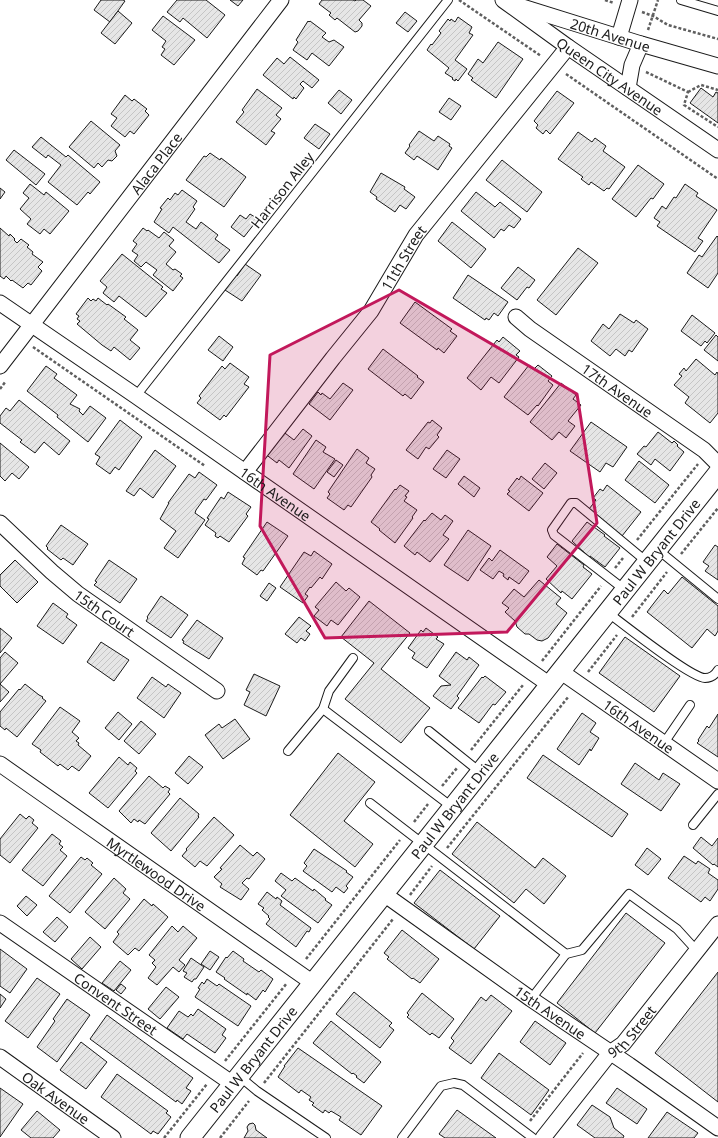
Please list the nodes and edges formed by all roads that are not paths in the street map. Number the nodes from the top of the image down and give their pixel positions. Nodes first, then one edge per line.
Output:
1 (281, 0) edge
2 (448, 0) edge
3 (503, 0) edge
4 (681, 0) edge
5 (629, 3) edge
6 (718, 11) edge
7 (619, 37) junction
8 (642, 44) junction
9 (568, 47) junction
10 (718, 66) edge
11 (628, 88) junction
12 (718, 150) edge
13 (0, 303) edge
14 (516, 317) dead end
15 (31, 325) junction
16 (0, 366) edge
17 (136, 396) junction
18 (718, 464) edge
19 (245, 472) junction
20 (718, 473) edge
21 (0, 523) edge
22 (652, 556) junction
23 (625, 590) junction
24 (718, 599) edge
25 (607, 612) junction
26 (353, 658) dead end
27 (718, 670) edge
28 (555, 678) junction
29 (217, 691) dead end
30 (690, 705) dead end
31 (323, 709) junction
32 (428, 731) dead end
33 (664, 743) junction
34 (288, 752) dead end
35 (0, 764) edge
36 (480, 772) junction
37 (718, 781) edge
38 (718, 794) edge
39 (370, 803) dead end
40 (452, 808) junction
41 (693, 825) dead end
42 (423, 844) junction
43 (384, 894) junction
44 (0, 923) edge
45 (718, 924) edge
46 (697, 950) junction
47 (566, 954) junction
48 (313, 983) junction
49 (531, 999) junction
50 (610, 1053) junction
51 (0, 1057) edge
52 (236, 1080) junction
53 (718, 1128) edge
54 (113, 1138) edge
55 (190, 1138) edge
56 (326, 1138) edge
57 (402, 1138) edge
58 (533, 1138) edge
59 (543, 1138) edge

1 - 15 street, Alaca Place
2 - 17 lane, Harrison Alley
3 - 7 street, 20th Avenue
3 - 9 street, Queen City Avenue
4 - 6 lane
5 - 7 street
7 - 8 street, 20th Avenue
8 - 10 street, 20th Avenue
8 - 11 street
9 - 11 street, Queen City Avenue
9 - 19 street, 11th Street
11 - 12 street, Queen City Avenue
13 - 15 street, 16th Avenue
14 - 18 street, 17th Avenue
15 - 16 street, Alaca Place
15 - 17 street, 16th Avenue
17 - 19 street, 16th Avenue
19 - 28 street, 16th Avenue
20 - 22 street, Paul W Bryant Drive
21 - 29 street, 15th Court
22 - 23 street, Paul W Bryant Drive
22 - 23 lane
22 - 24 lane
23 - 25 street, Paul W Bryant Drive
25 - 27 lane
25 - 28 street, Paul W Bryant Drive
26 - 31 lane
28 - 33 street, 16th Avenue
28 - 36 street, Paul W Bryant Drive
30 - 33 lane
31 - 34 lane
31 - 40 lane
32 - 36 lane
33 - 37 street, 16th Avenue
35 - 48 street, Myrtlewood Drive
36 - 40 street, Paul W Bryant Drive
38 - 41 lane
39 - 42 lane
40 - 42 street, Paul W Bryant Drive
42 - 43 street, Paul W Bryant Drive
42 - 47 lane
43 - 48 street, Paul W Bryant Drive
43 - 49 street, 15th Avenue
44 - 52 street, Convent Street
45 - 46 street, 9th Street
46 - 47 lane
46 - 50 street, 9th Street
47 - 49 lane
48 - 52 street, Paul W Bryant Drive
49 - 50 street, 15th Avenue
50 - 53 street, 15th Avenue
50 - 59 street, 9th Street
51 - 54 street, Oak Avenue
52 - 55 street, Paul W Bryant Drive
52 - 56 lane
57 - 58 lane

